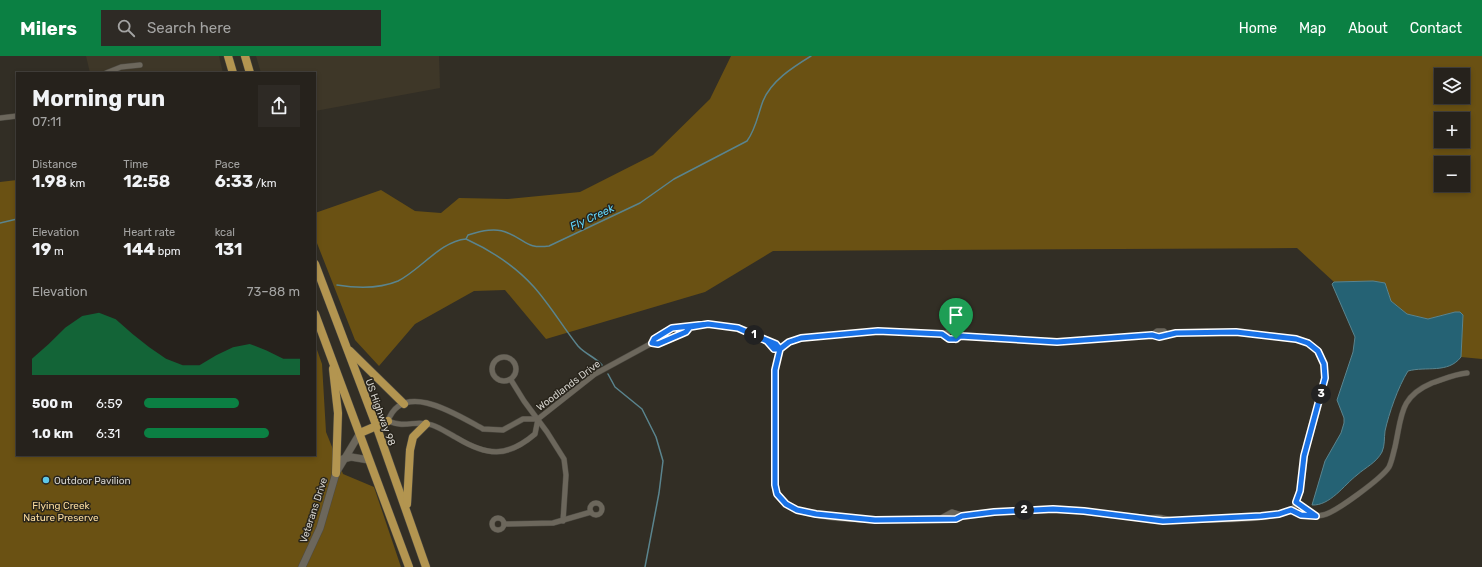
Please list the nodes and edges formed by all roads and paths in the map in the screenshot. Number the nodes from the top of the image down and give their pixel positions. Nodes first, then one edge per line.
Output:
1 (228, 56) edge
2 (245, 56) edge
3 (140, 65) dead end
4 (108, 72) edge
5 (232, 72) edge
6 (250, 72) edge
7 (16, 116) edge
8 (0, 118) edge
9 (316, 267) edge
10 (316, 317) edge
11 (690, 327) junction
12 (652, 343) junction
13 (347, 348) junction
14 (780, 349) junction
15 (332, 358) junction
16 (1467, 373) dead end
17 (511, 380) junction
18 (404, 404) junction
19 (538, 419) junction
20 (388, 421) junction
21 (426, 424) junction
22 (376, 425) junction
23 (360, 433) junction
24 (343, 458) junction
25 (369, 460) junction
26 (336, 473) junction
27 (1296, 502) junction
28 (407, 510) junction
29 (1291, 510) junction
30 (591, 512) dead end
31 (1316, 516) junction
32 (562, 521) junction
33 (504, 524) dead end
34 (302, 567) edge
35 (409, 567) edge
36 (426, 567) edge

1 - 5 main road
2 - 6 main road
3 - 4 street
7 - 8 street
9 - 13 main road, US Highway 98
10 - 15 main road
11 - 12 street, Woodlands Drive
11 - 12 street, Woodlands Drive
11 - 14 street, Woodlands Drive
12 - 19 street, Woodlands Drive
13 - 18 main road
13 - 22 main road, US Highway 98
14 - 27 street
14 - 29 street
15 - 23 main road
15 - 26 main road
16 - 31 street
17 - 17 street
17 - 19 street
18 - 19 street, Woodlands Drive
18 - 20 street
19 - 21 street, Woodlands Drive
19 - 32 street
20 - 21 street, Woodlands Drive
20 - 22 main road
21 - 28 main road
22 - 23 main road
22 - 28 main road, US Highway 98
23 - 24 street, Veterans Drive
23 - 25 main road
24 - 25 street
24 - 26 street, Veterans Drive
25 - 35 main road
26 - 34 street, Veterans Drive
27 - 29 street
27 - 31 street
28 - 36 main road, US Highway 98
29 - 31 street
30 - 32 street
32 - 33 street

